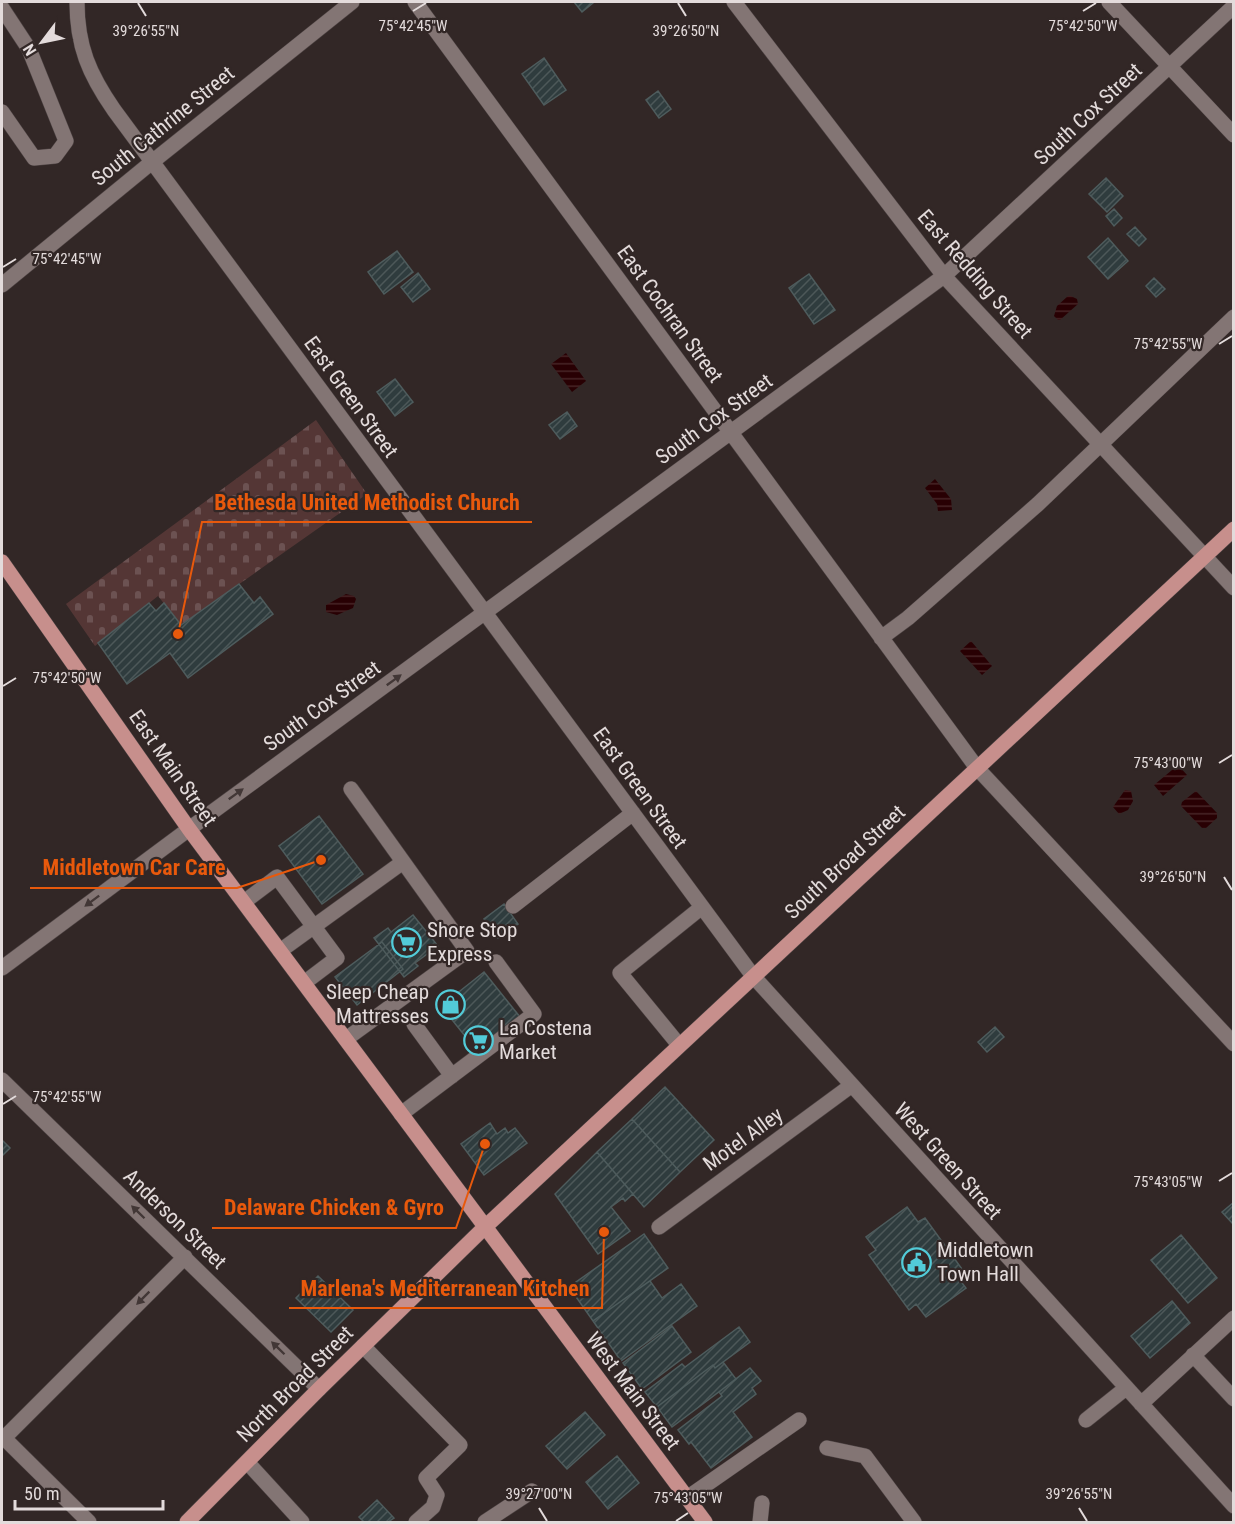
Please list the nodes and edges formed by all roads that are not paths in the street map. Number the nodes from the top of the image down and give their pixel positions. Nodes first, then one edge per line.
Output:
1 (77, 2) edge
2 (352, 2) edge
3 (415, 2) edge
4 (734, 2) edge
5 (1109, 2) edge
6 (1233, 6) edge
7 (2, 8) edge
8 (1169, 66) junction
9 (2, 112) edge
10 (1233, 135) edge
11 (152, 162) junction
12 (944, 276) junction
13 (2, 285) edge
14 (1233, 317) edge
15 (731, 433) junction
16 (1099, 443) junction
17 (1233, 529) edge
18 (1204, 556) junction
19 (2, 562) edge
20 (1233, 588) edge
21 (485, 613) junction
22 (881, 638) junction
23 (977, 768) junction
24 (351, 789) dead end
25 (633, 813) junction
26 (189, 829) junction
27 (403, 862) junction
28 (244, 902) junction
29 (513, 906) dead end
30 (702, 907) junction
31 (314, 927) junction
32 (280, 951) junction
33 (496, 962) dead end
34 (2, 968) edge
35 (753, 976) junction
36 (304, 983) junction
37 (414, 1024) dead end
38 (346, 1039) junction
39 (1233, 1044) edge
40 (679, 1045) junction
41 (452, 1076) junction
42 (2, 1080) edge
43 (852, 1085) junction
44 (401, 1114) junction
45 (486, 1227) junction
46 (659, 1227) dead end
47 (185, 1257) junction
48 (1233, 1318) edge
49 (363, 1346) junction
50 (1193, 1355) junction
51 (1126, 1388) junction
52 (319, 1389) junction
53 (1233, 1399) edge
54 (1141, 1404) junction
55 (799, 1420) dead end
56 (1086, 1420) dead end
57 (3, 1437) edge
58 (827, 1448) dead end
59 (247, 1462) junction
60 (532, 1491) dead end
61 (687, 1498) junction
62 (1231, 1500) edge
63 (762, 1503) dead end
64 (89, 1522) edge
65 (187, 1522) edge
66 (302, 1522) edge
67 (416, 1522) edge
68 (485, 1522) edge
69 (705, 1522) edge
70 (760, 1522) edge
71 (914, 1522) edge

1 - 11 street, East Green Street
2 - 11 street, South Cathrine Street
3 - 15 street, East Cochran Street
4 - 12 street, East Redding Street
5 - 8 street
6 - 8 street, South Cox Street
7 - 9 street
8 - 10 street
8 - 12 street, South Cox Street
11 - 13 street, South Cathrine Street
11 - 21 street, East Green Street
12 - 15 street, South Cox Street
12 - 16 street, East Redding Street
14 - 16 street
15 - 21 street, South Cox Street
15 - 22 street, East Cochran Street
16 - 18 street, East Redding Street
16 - 22 street
17 - 18 main road, South Broad Street
18 - 20 street, East Redding Street
18 - 23 main road, South Broad Street
19 - 26 main road, East Main Street
21 - 25 street, East Green Street
26 -> 21 street, South Cox Street
22 - 23 street, East Cochran Street
23 - 35 main road, South Broad Street
23 - 39 street, East Cochran Street
24 - 27 street
25 - 29 street
25 - 30 street, East Green Street
26 - 28 main road, East Main Street
26 -> 34 street, South Cox Street
27 - 31 street
27 - 38 street
28 - 31 street
28 - 32 main road, East Main Street
30 - 35 street, East Green Street
30 - 40 street
31 - 32 street
31 - 36 street
32 - 36 main road, East Main Street
33 - 41 street
35 - 40 main road, South Broad Street
35 - 43 street, West Green Street
36 - 38 main road, East Main Street
37 - 41 street
38 - 44 main road, East Main Street
40 - 45 main road, South Broad Street
41 - 44 street
47 -> 42 street, Anderson Street
43 - 46 street, Motel Alley
43 - 51 street, West Green Street
44 - 45 main road, East Main Street
45 - 49 main road, North Broad Street
45 - 61 main road, West Main Street
52 -> 47 street, Anderson Street
47 -> 57 street
48 - 50 street
49 - 52 main road, North Broad Street
49 - 67 street
50 - 53 street
50 - 54 street
51 - 54 street, West Green Street
51 - 56 street
52 - 59 main road, North Broad Street
54 - 62 street, West Green Street
55 - 61 street
57 - 64 street
58 - 71 street
59 - 65 main road, North Broad Street
59 - 66 street
60 - 68 street
61 - 69 main road, West Main Street
63 - 70 street

